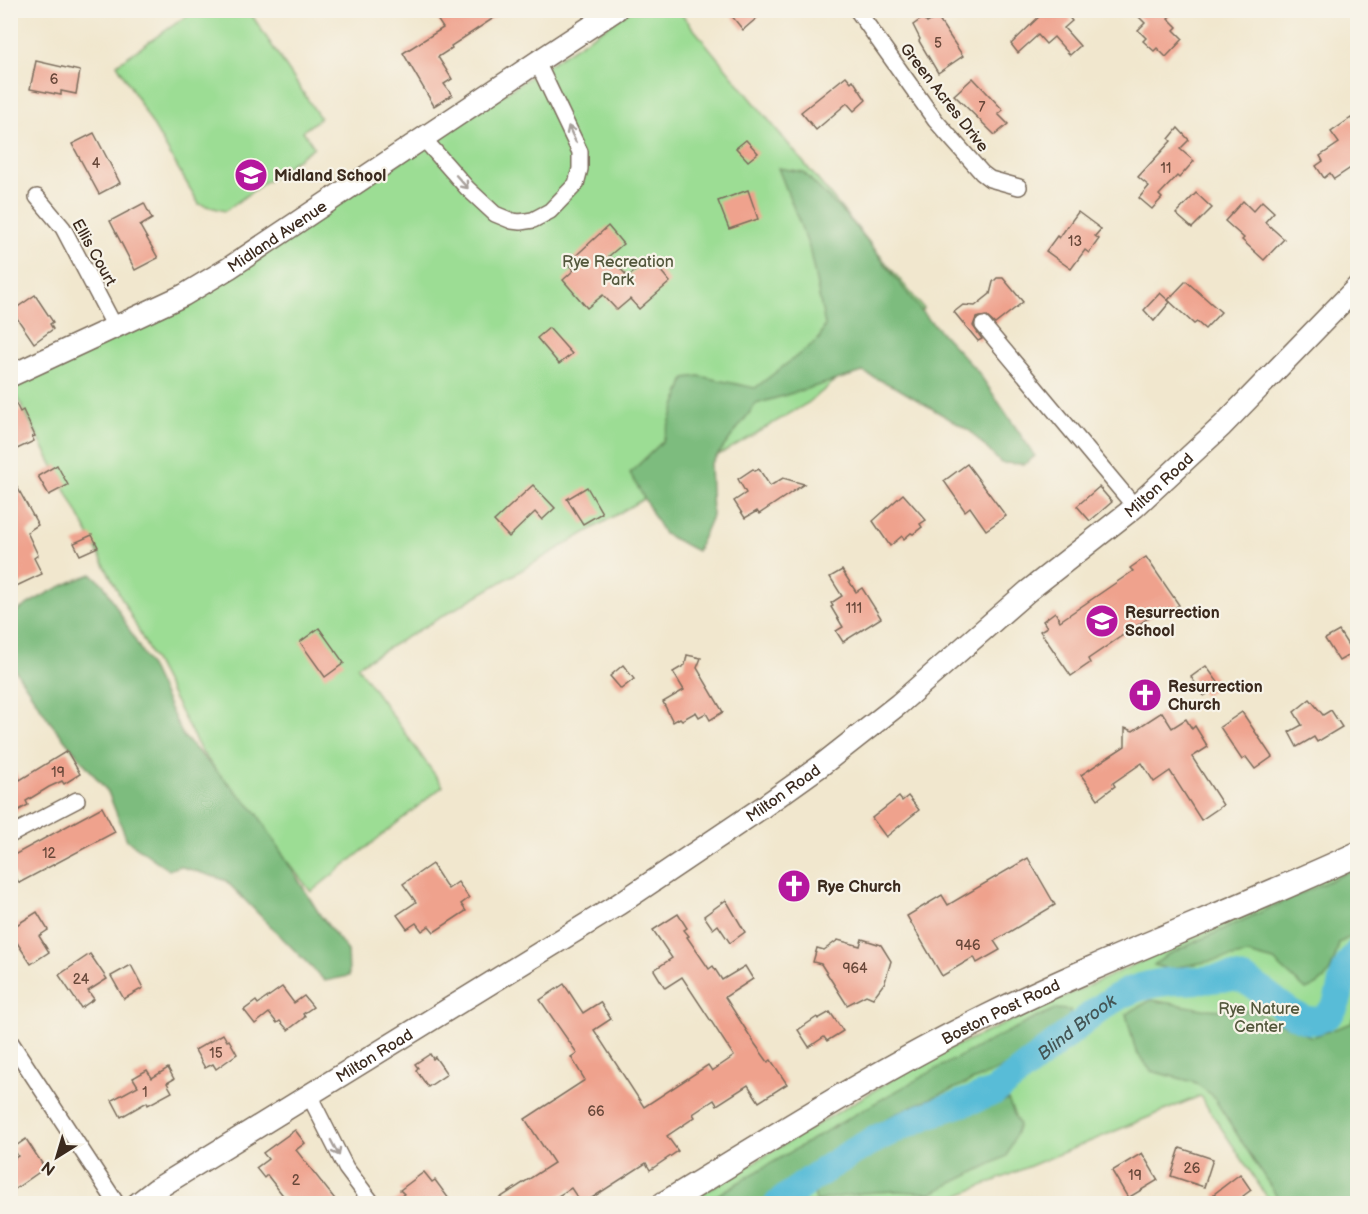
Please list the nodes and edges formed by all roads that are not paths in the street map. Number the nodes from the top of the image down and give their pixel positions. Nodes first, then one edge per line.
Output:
1 (616, 10) edge
2 (857, 10) edge
3 (537, 62) junction
4 (423, 138) junction
5 (1018, 187) dead end
6 (37, 197) dead end
7 (1358, 286) edge
8 (983, 325) dead end
9 (116, 327) junction
10 (10, 376) edge
11 (1135, 507) junction
12 (77, 800) dead end
13 (10, 835) edge
14 (1358, 854) edge
15 (10, 1041) edge
16 (309, 1095) junction
17 (117, 1203) edge
18 (137, 1203) edge
19 (373, 1203) edge
20 (664, 1203) edge

1 - 3 street, Midland Avenue
2 - 5 street, Green Acres Drive
3 - 4 street, Midland Avenue
4 -> 3 street
4 - 9 street, Midland Avenue
6 - 9 street, Ellis Court
7 - 11 street, Milton Road
8 - 11 street
9 - 10 street, Midland Avenue
11 - 16 street, Milton Road
12 - 13 street
14 - 20 main road, Boston Post Road
15 - 17 street
16 - 18 street, Milton Road
16 -> 19 street

